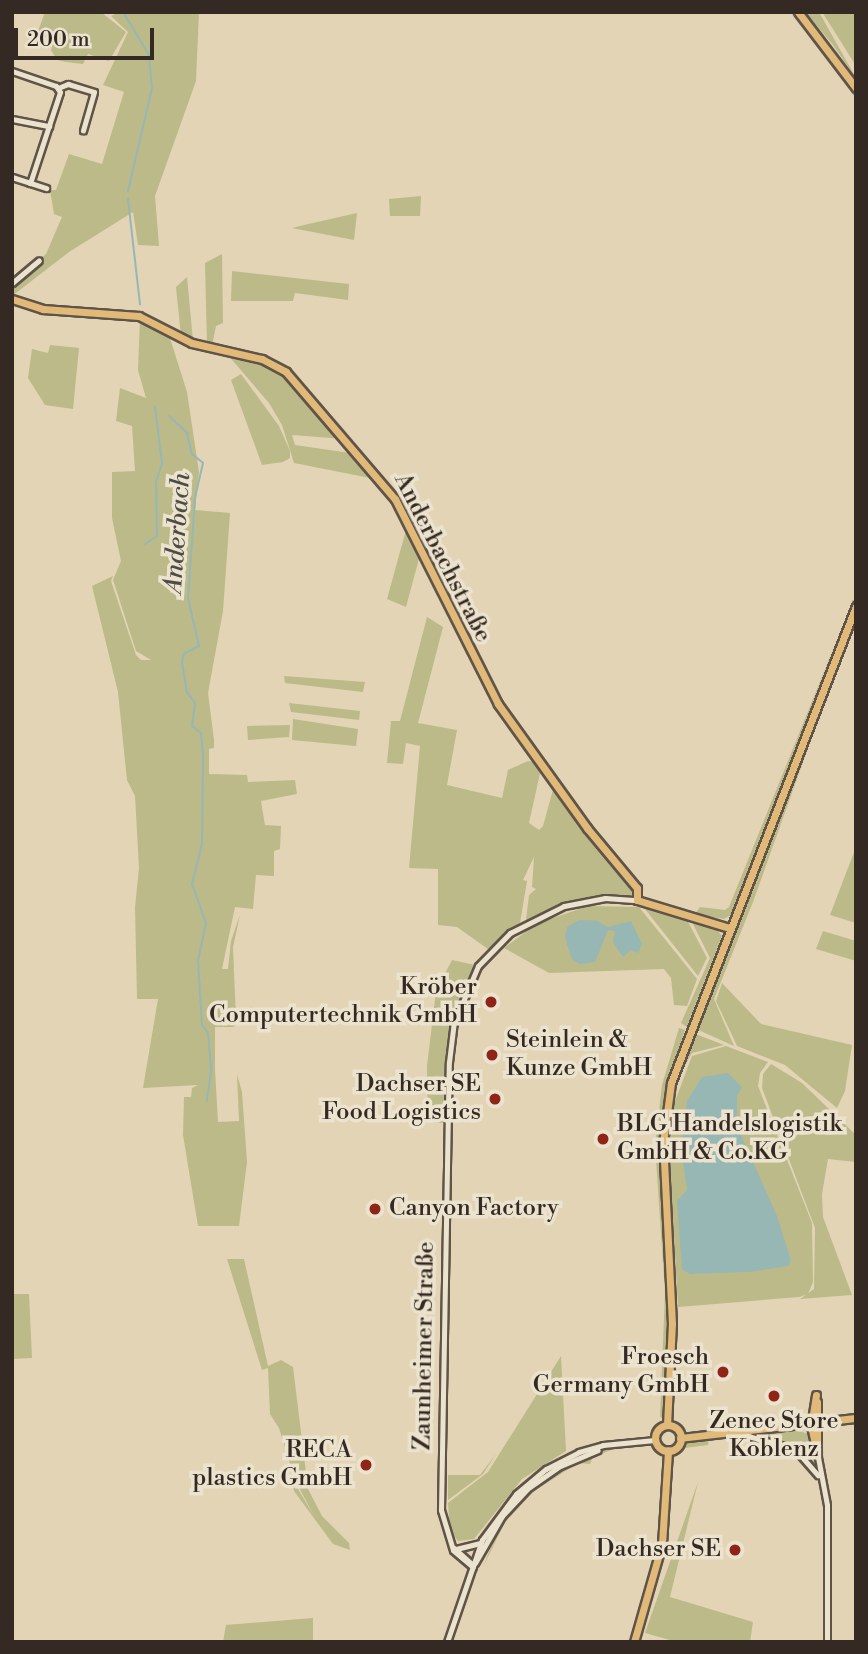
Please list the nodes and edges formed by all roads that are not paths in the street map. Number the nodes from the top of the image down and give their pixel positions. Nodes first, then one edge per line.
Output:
1 (798, 12) edge
2 (12, 71) edge
3 (58, 88) junction
4 (856, 88) edge
5 (12, 119) edge
6 (49, 126) junction
7 (83, 130) dead end
8 (12, 177) edge
9 (30, 183) junction
10 (46, 188) dead end
11 (39, 260) dead end
12 (12, 283) edge
13 (14, 300) edge
14 (856, 606) edge
15 (637, 900) junction
16 (730, 928) junction
17 (856, 1418) edge
18 (667, 1425) junction
19 (815, 1426) junction
20 (734, 1432) junction
21 (680, 1438) junction
22 (656, 1440) junction
23 (614, 1444) junction
24 (668, 1450) junction
25 (817, 1452) joint
26 (821, 1479) junction
27 (482, 1541) junction
28 (452, 1547) junction
29 (474, 1565) junction
30 (447, 1642) edge
31 (634, 1642) edge
32 (827, 1642) edge

1 - 4 main road
2 - 3 street
3 - 6 street
3 - 7 street
5 - 6 street
6 - 9 street
8 - 9 street
9 - 10 street
11 - 12 street
13 - 15 main road, Anderbachstraße
14 - 16 main road
15 - 16 main road, Zaunheimer Straße
15 - 28 street, Zaunheimer Straße
16 - 18 main road
17 - 19 main road
18 - 21 main road
18 - 22 main road
19 - 20 main road
19 - 25 main road
20 - 21 main road
20 - 26 street
21 - 24 main road
22 - 23 street
22 - 24 main road
23 - 27 street
23 - 29 street
24 - 31 main road
25 - 26 street
26 - 32 street
27 - 28 street
27 - 29 street
28 - 29 street
29 - 30 street

